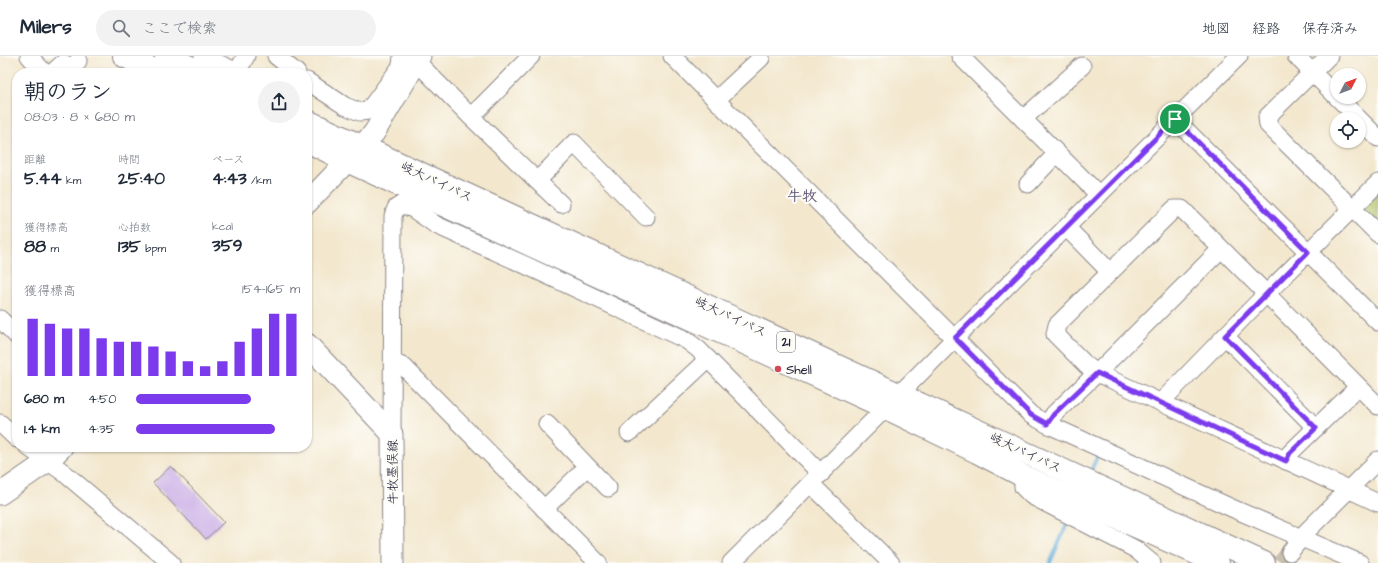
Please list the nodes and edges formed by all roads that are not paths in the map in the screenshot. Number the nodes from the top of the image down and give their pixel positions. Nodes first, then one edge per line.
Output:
1 (29, 56) edge
2 (124, 56) edge
3 (166, 56) edge
4 (203, 56) edge
5 (246, 56) edge
6 (276, 56) edge
7 (531, 56) edge
8 (672, 56) edge
9 (760, 56) edge
10 (960, 56) edge
11 (1239, 56) edge
12 (1296, 56) edge
13 (1329, 56) edge
14 (413, 58) edge
15 (78, 61) dead end
16 (1082, 66) dead end
17 (40, 68) edge
18 (58, 68) edge
19 (74, 68) edge
20 (74, 68) edge
21 (150, 68) edge
22 (192, 68) edge
23 (230, 68) edge
24 (241, 68) edge
25 (291, 68) edge
26 (1312, 72) junction
27 (312, 87) edge
28 (1330, 90) edge
29 (716, 100) junction
30 (1344, 104) edge
31 (471, 117) junction
32 (1023, 119) junction
33 (1175, 119) junction
34 (312, 124) edge
35 (1378, 138) edge
36 (312, 141) edge
37 (354, 153) junction
38 (1057, 153) junction
39 (537, 181) junction
40 (1378, 183) edge
41 (1028, 184) dead end
42 (1099, 195) junction
43 (312, 197) edge
44 (561, 204) dead end
45 (1352, 208) junction
46 (646, 217) dead end
47 (1067, 228) junction
48 (1378, 234) edge
49 (1221, 249) junction
50 (1308, 252) junction
51 (1110, 272) junction
52 (1266, 294) junction
53 (0, 319) edge
54 (1378, 322) edge
55 (12, 331) edge
56 (1225, 336) junction
57 (955, 338) junction
58 (312, 349) edge
59 (708, 360) junction
60 (393, 362) junction
61 (1097, 373) junction
62 (1358, 387) junction
63 (893, 401) junction
64 (1161, 402) junction
65 (1378, 406) edge
66 (0, 423) edge
67 (547, 424) dead end
68 (1047, 424) junction
69 (630, 428) dead end
70 (1316, 428) junction
71 (12, 434) edge
72 (392, 434) junction
73 (55, 454) edge
74 (1378, 460) edge
75 (1286, 461) junction
76 (587, 467) junction
77 (1023, 476) junction
78 (816, 479) junction
79 (608, 488) dead end
80 (1348, 490) junction
81 (0, 494) edge
82 (1378, 503) edge
83 (544, 509) junction
84 (1302, 537) junction
85 (1290, 552) tunnel mouth
86 (171, 563) edge
87 (393, 563) edge
88 (598, 563) edge
89 (731, 563) edge
90 (891, 563) edge
91 (1152, 563) edge
92 (1218, 563) edge
93 (1264, 563) edge
94 (1360, 563) edge

1 - 17 street
2 - 21 highway
3 - 22 highway
4 - 23 street
5 - 24 street
6 - 25 street
7 - 31 street
8 - 29 street
9 - 29 street
10 - 32 street
11 - 33 street
12 - 26 street
13 - 26 street
14 - 27 street
14 - 31 street
14 - 37 main road
15 - 20 street
16 - 32 street
18 - 19 street
26 - 28 street
26 - 45 street
29 - 57 street
30 - 35 street
31 - 39 street
32 - 38 street
33 - 42 street
33 - 50 street
34 - 37 highway, 岐大バイパス / 21
36 - 37 highway, 岐大バイパス / 21
37 - 43 main road
37 - 63 highway, 岐大バイパス / 21
38 - 41 street
38 - 42 street
39 - 44 street
39 - 46 street
40 - 45 street
42 - 47 street
45 - 48 street
45 - 50 street
47 - 51 street
47 - 57 street
49 - 51 street
49 - 52 street
49 - 61 street
50 - 52 street
50 - 54 street
51 - 61 street
52 - 56 street
52 - 62 street
53 - 55 street
56 - 64 street
56 - 70 street
57 - 63 street
57 - 68 street
58 - 72 main road, 牛牧墨俣線
59 - 60 street
59 - 69 street
59 - 78 street
60 - 72 street
60 - 83 street
61 - 64 street
61 - 68 street
62 - 65 street
62 - 70 street
63 - 77 highway, 岐大バイパス / 21
63 - 78 street
63 - 93 highway, 岐大バイパス / 21
64 - 75 street
66 - 71 street
67 - 76 street
68 - 84 street
70 - 75 street
72 - 87 main road, 牛牧墨俣線
73 - 81 main road
73 - 86 street
74 - 80 street
75 - 80 street
76 - 79 street
76 - 83 street
77 - 91 street
77 - 92 highway, 岐大バイパス / 21
78 - 89 street
78 - 90 street
80 - 82 street
80 - 84 street
83 - 88 street
84 - 85 street
84 - 94 street

